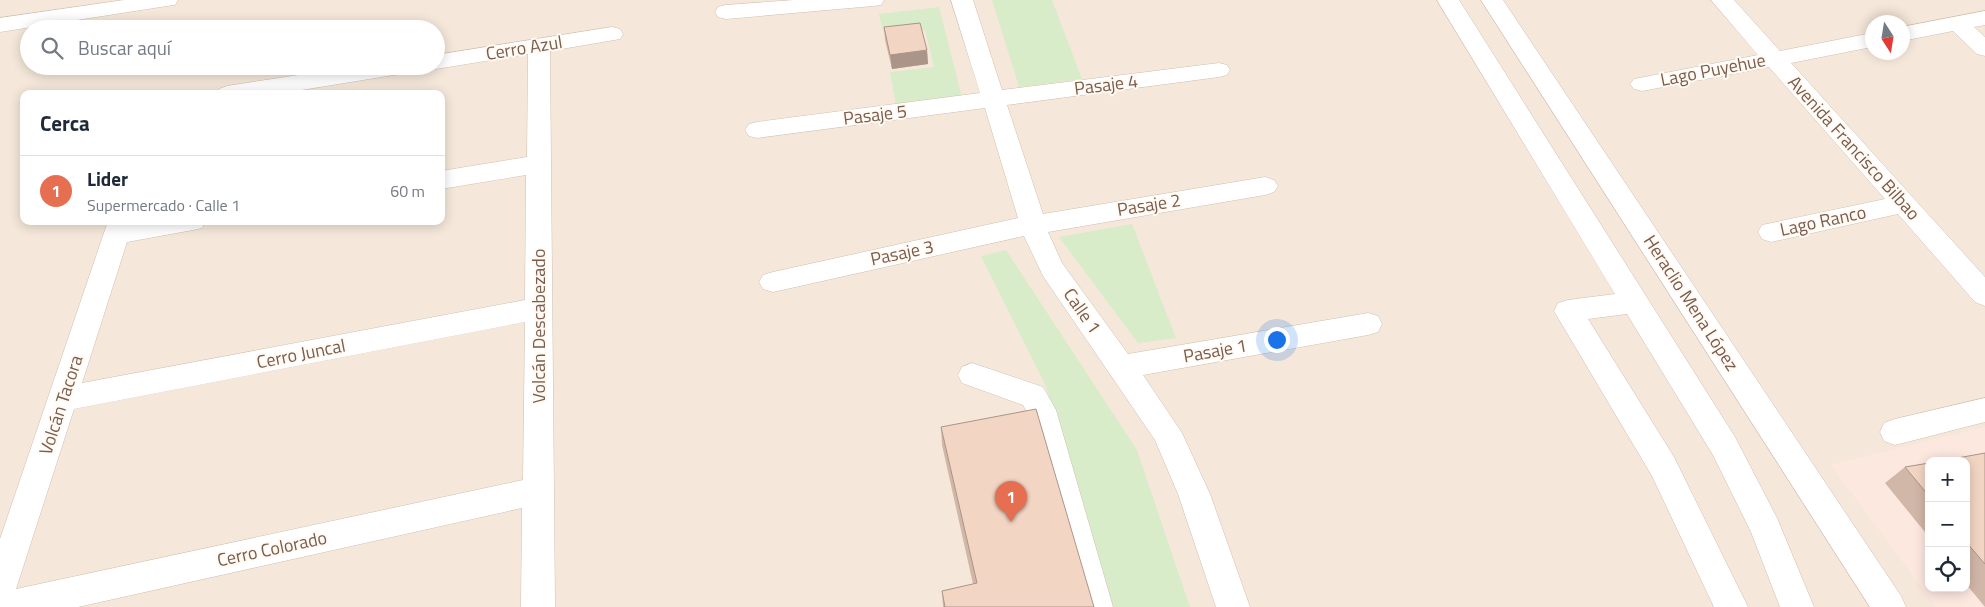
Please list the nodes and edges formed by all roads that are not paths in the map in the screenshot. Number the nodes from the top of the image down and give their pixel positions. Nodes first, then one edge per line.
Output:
1 (168, 0) edge
2 (873, 0) edge
3 (962, 0) edge
4 (1448, 0) edge
5 (1492, 0) edge
6 (1722, 0) edge
7 (70, 8) edge
8 (726, 12) dead end
9 (1985, 18) edge
10 (20, 20) edge
11 (21, 20) edge
12 (1957, 23) junction
13 (0, 25) edge
14 (1910, 32) edge
15 (612, 34) dead end
16 (1865, 41) edge
17 (540, 46) junction
18 (1985, 49) edge
19 (1774, 58) junction
20 (445, 61) edge
21 (1219, 70) dead end
22 (349, 75) edge
23 (1642, 84) dead end
24 (253, 90) edge
25 (993, 99) junction
26 (1561, 106) junction
27 (1518, 114) junction
28 (756, 130) dead end
29 (539, 164) junction
30 (445, 179) edge
31 (1266, 186) dead end
32 (1904, 204) junction
33 (151, 225) edge
34 (1032, 225) junction
35 (119, 228) edge
36 (1771, 232) dead end
37 (772, 282) dead end
38 (1985, 295) edge
39 (1635, 302) junction
40 (539, 308) junction
41 (1368, 324) dead end
42 (1122, 367) junction
43 (972, 375) dead end
44 (62, 399) junction
45 (1985, 410) edge
46 (1895, 432) dead end
47 (538, 491) junction
48 (0, 588) edge
49 (1887, 605) edge
50 (6, 607) edge
51 (538, 607) edge
52 (1096, 607) edge
53 (1233, 607) edge
54 (1730, 607) edge
55 (1797, 607) edge

1 - 7 street
2 - 8 street
3 - 25 street, Calle 1
4 - 27 street
5 - 26 street, Heraclio Mena López
6 - 19 street, Avenida Francisco Bilbao
7 - 11 street
9 - 12 street
10 - 13 street
12 - 14 street
12 - 18 street
15 - 17 street, Cerro Azul
16 - 19 street, Lago Puyehue
17 - 20 street, Cerro Azul
17 - 29 street, Volcán Descabezado
19 - 23 street, Lago Puyehue
19 - 32 street, Avenida Francisco Bilbao
21 - 25 street, Pasaje 4
22 - 24 street
25 - 28 street, Pasaje 5
25 - 34 street, Calle 1
26 - 27 street
26 - 49 street, Heraclio Mena López
27 - 39 street
29 - 30 street
29 - 40 street, Volcán Descabezado
31 - 34 street, Pasaje 2
32 - 36 street, Lago Ranco
32 - 38 street, Avenida Francisco Bilbao
33 - 35 street
34 - 37 street, Pasaje 3
34 - 42 street, Calle 1
35 - 44 street, Volcán Tacora
39 - 54 street
39 - 55 street
40 - 44 street, Cerro Juncal
40 - 47 street, Volcán Descabezado
41 - 42 street, Pasaje 1
42 - 53 street, Calle 1
43 - 52 street
44 - 48 street, Volcán Tacora
45 - 46 street
47 - 50 street, Cerro Colorado
47 - 51 street, Volcán Descabezado

